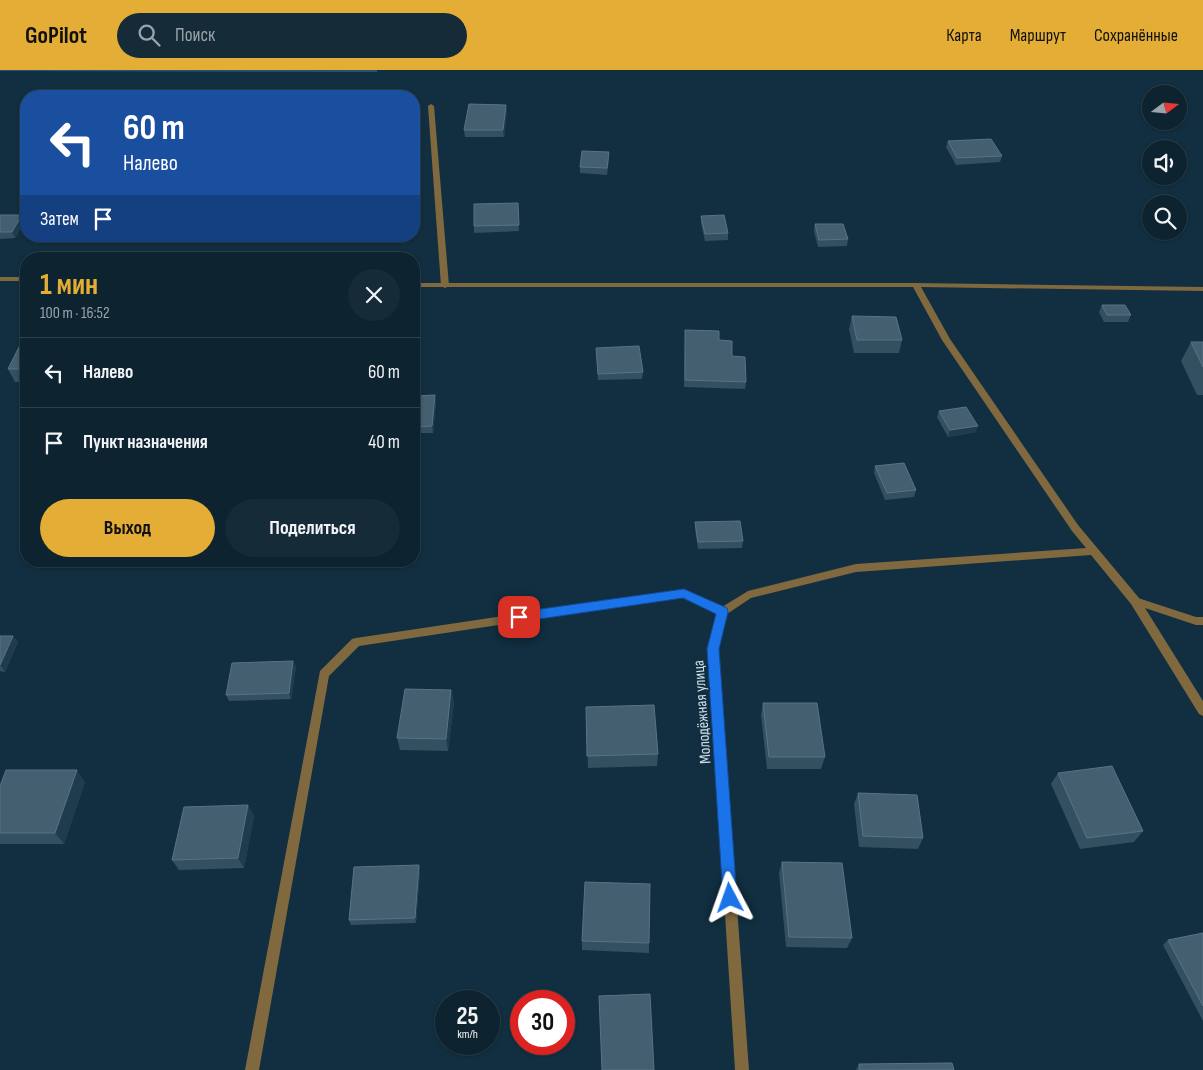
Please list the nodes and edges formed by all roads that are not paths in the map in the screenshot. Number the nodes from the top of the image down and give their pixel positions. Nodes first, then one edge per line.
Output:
1 (431, 106) dead end
2 (0, 279) edge
3 (20, 279) edge
4 (420, 285) edge
5 (916, 285) junction
6 (445, 286) junction
7 (1203, 289) edge
8 (1093, 551) junction
9 (1135, 601) junction
10 (722, 612) junction
11 (1203, 621) edge
12 (1203, 711) edge
13 (252, 1070) edge
14 (742, 1070) edge

1 - 6 street
2 - 3 street
4 - 6 street
5 - 6 street
5 - 7 street
5 - 8 street
8 - 9 street
8 - 10 street
9 - 11 street
9 - 12 street
10 - 13 street
10 - 14 street, Молодёжная улица

